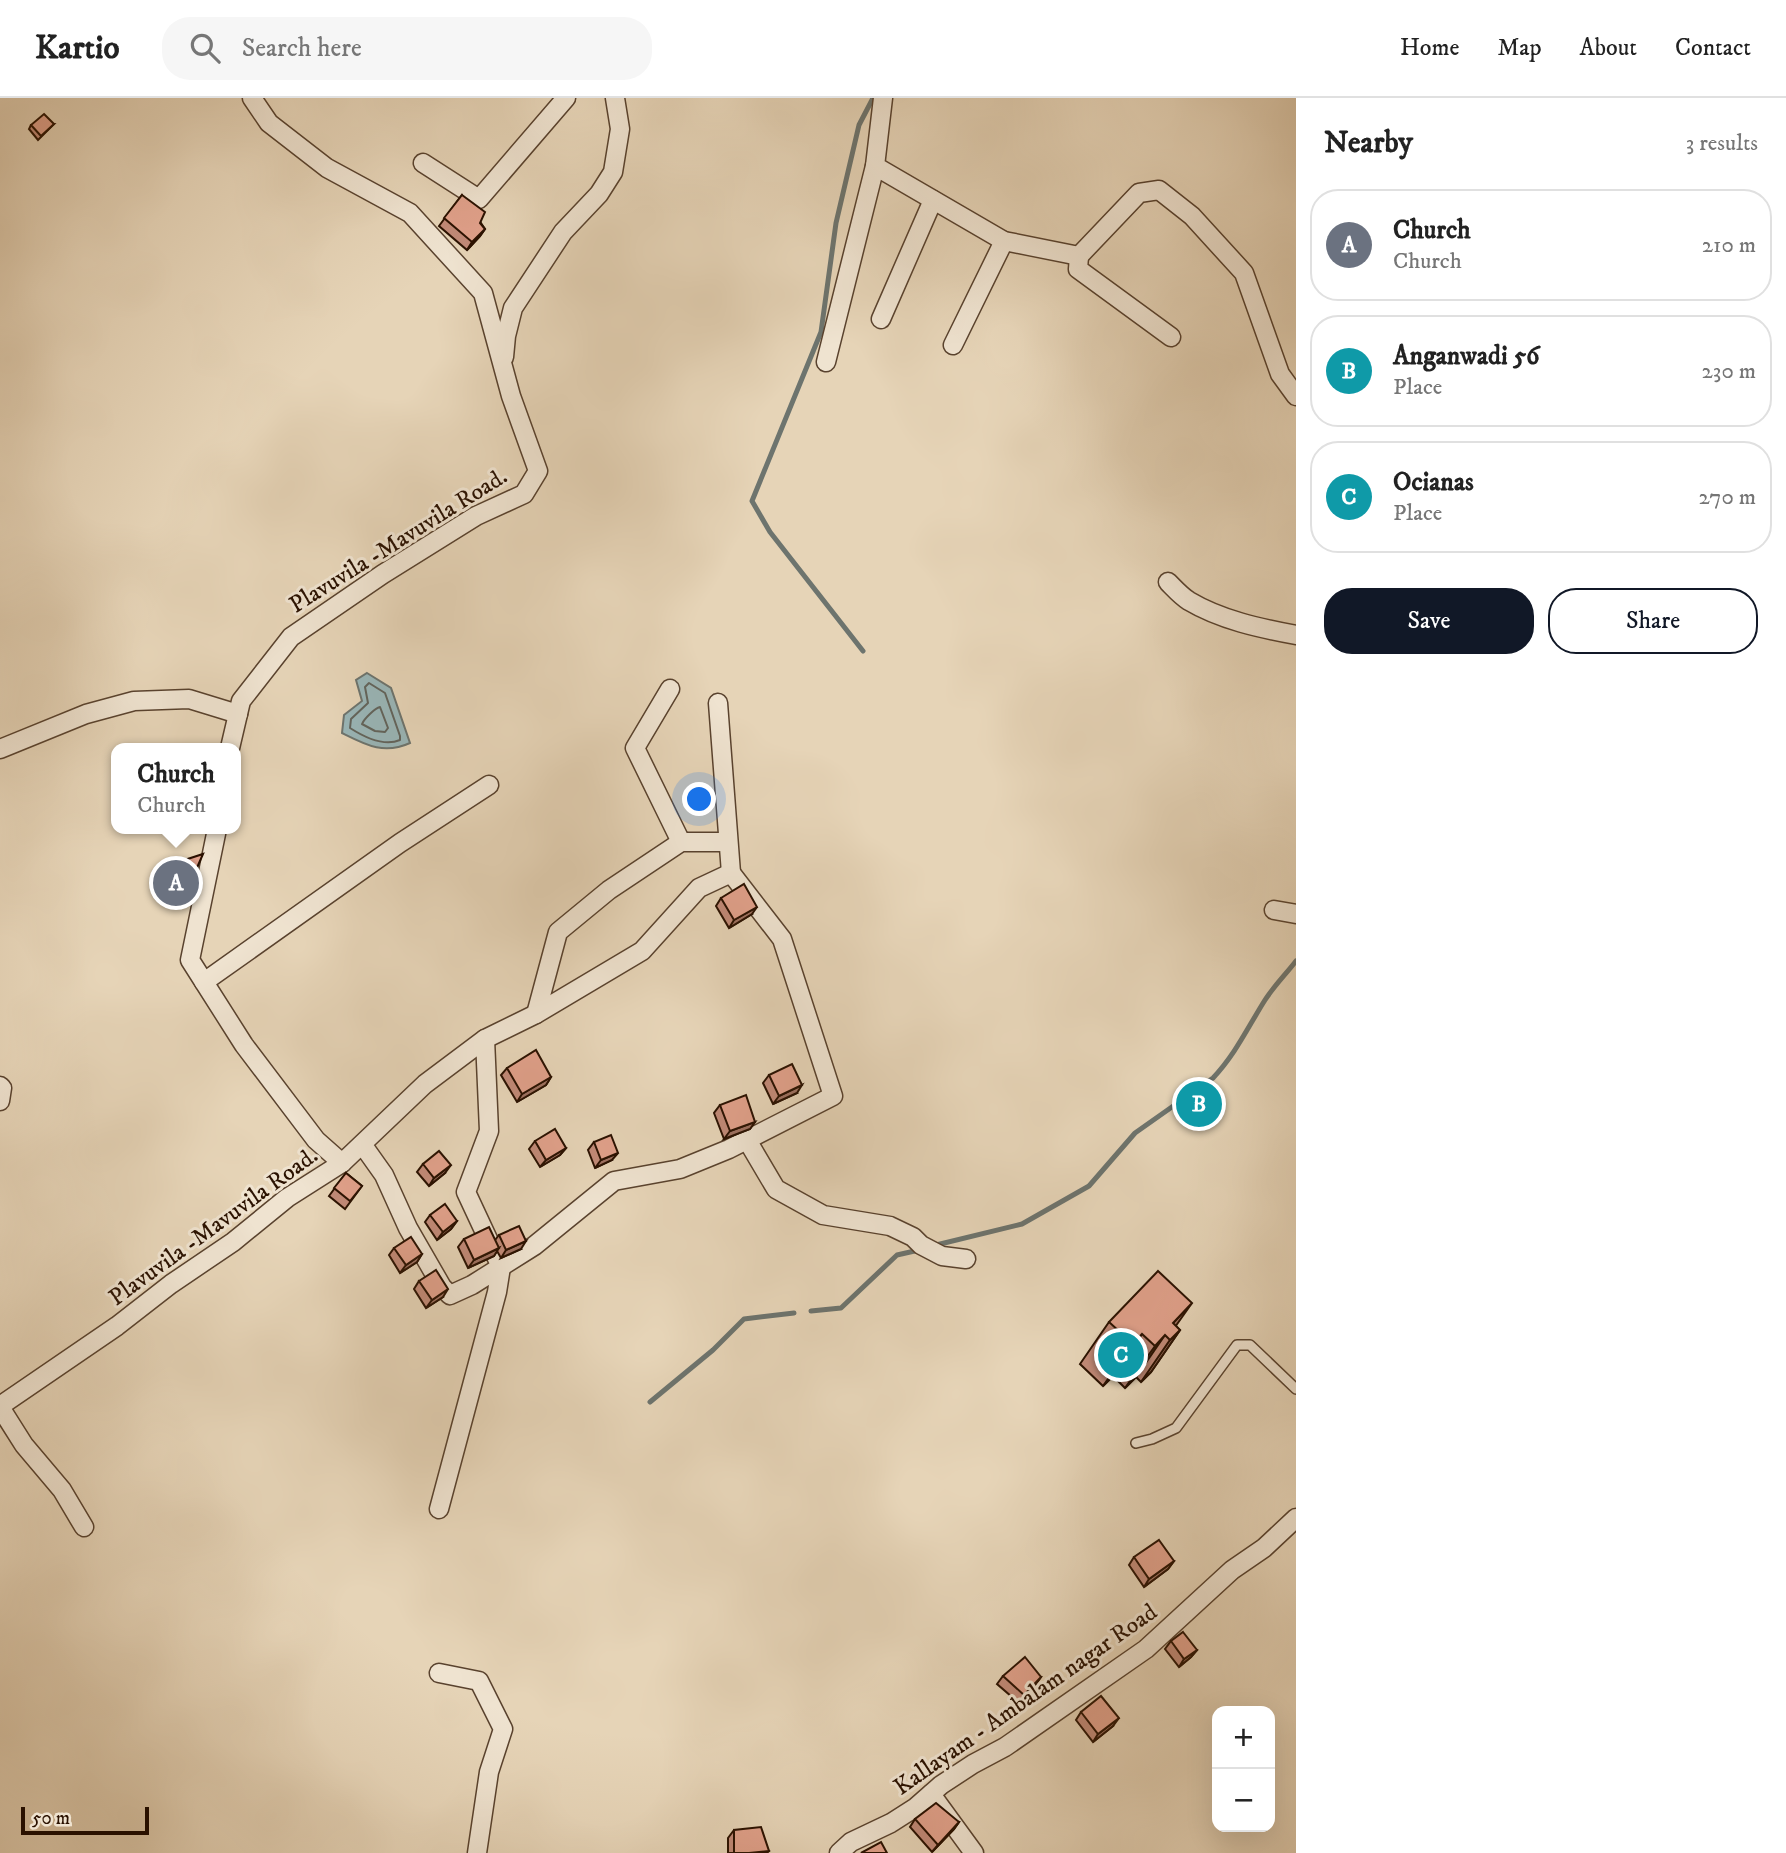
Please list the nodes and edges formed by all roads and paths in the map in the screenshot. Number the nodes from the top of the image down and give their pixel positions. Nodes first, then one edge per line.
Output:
1 (252, 98) edge
2 (566, 98) edge
3 (572, 98) edge
4 (615, 98) edge
5 (883, 98) edge
6 (423, 163) dead end
7 (875, 166) junction
8 (933, 200) junction
9 (1003, 241) junction
10 (1079, 256) junction
11 (483, 293) junction
12 (513, 308) junction
13 (881, 319) dead end
14 (1171, 337) dead end
15 (953, 345) dead end
16 (826, 362) dead end
17 (503, 368) junction
18 (1296, 397) edge
19 (1168, 582) dead end
20 (1296, 635) edge
21 (670, 689) dead end
22 (718, 702) dead end
23 (234, 707) junction
24 (230, 743) edge
25 (0, 749) edge
26 (489, 785) dead end
27 (216, 834) edge
28 (681, 842) junction
29 (728, 842) junction
30 (731, 873) junction
31 (1274, 910) dead end
32 (1296, 914) edge
33 (204, 982) junction
34 (536, 1014) junction
35 (485, 1039) junction
36 (0, 1086) edge
37 (0, 1101) edge
38 (747, 1140) junction
39 (362, 1144) junction
40 (342, 1163) junction
41 (967, 1259) dead end
42 (501, 1267) junction
43 (1296, 1389) edge
44 (0, 1407) edge
45 (1136, 1443) dead end
46 (439, 1509) dead end
47 (1296, 1518) edge
48 (84, 1527) dead end
49 (439, 1673) dead end
50 (930, 1794) junction
51 (477, 1853) edge
52 (839, 1853) edge
53 (974, 1853) edge

1 - 11 street, Plavuvila -Mavuvila Road.
2 - 3 street
2 - 6 street
4 - 12 street
5 - 7 street
7 - 8 street
7 - 16 street
8 - 9 street
8 - 13 street
9 - 10 street
9 - 15 street
10 - 14 street
10 - 18 street
11 - 12 street
11 - 17 street, Plavuvila -Mavuvila Road.
12 - 17 street
17 - 23 street, Plavuvila -Mavuvila Road.
19 - 20 street
21 - 28 street
22 - 29 street
23 - 24 street, Plavuvila -Mavuvila Road.
23 - 25 street
26 - 33 street
27 - 33 street, Plavuvila -Mavuvila Road.
28 - 29 street
28 - 34 street
29 - 30 street
30 - 34 street
30 - 38 street
31 - 32 street
33 - 40 street, Plavuvila -Mavuvila Road.
34 - 35 street
35 - 39 street
35 - 42 street
36 - 37 street
38 - 41 street
38 - 42 street
39 - 40 street
39 - 42 street
40 - 44 street, Plavuvila -Mavuvila Road.
42 - 46 street
43 - 45 lane
44 - 48 street
47 - 50 street, Kallayam - Ambalam nagar Road
49 - 51 street
50 - 52 street, Kallayam - Ambalam nagar Road
50 - 53 street

